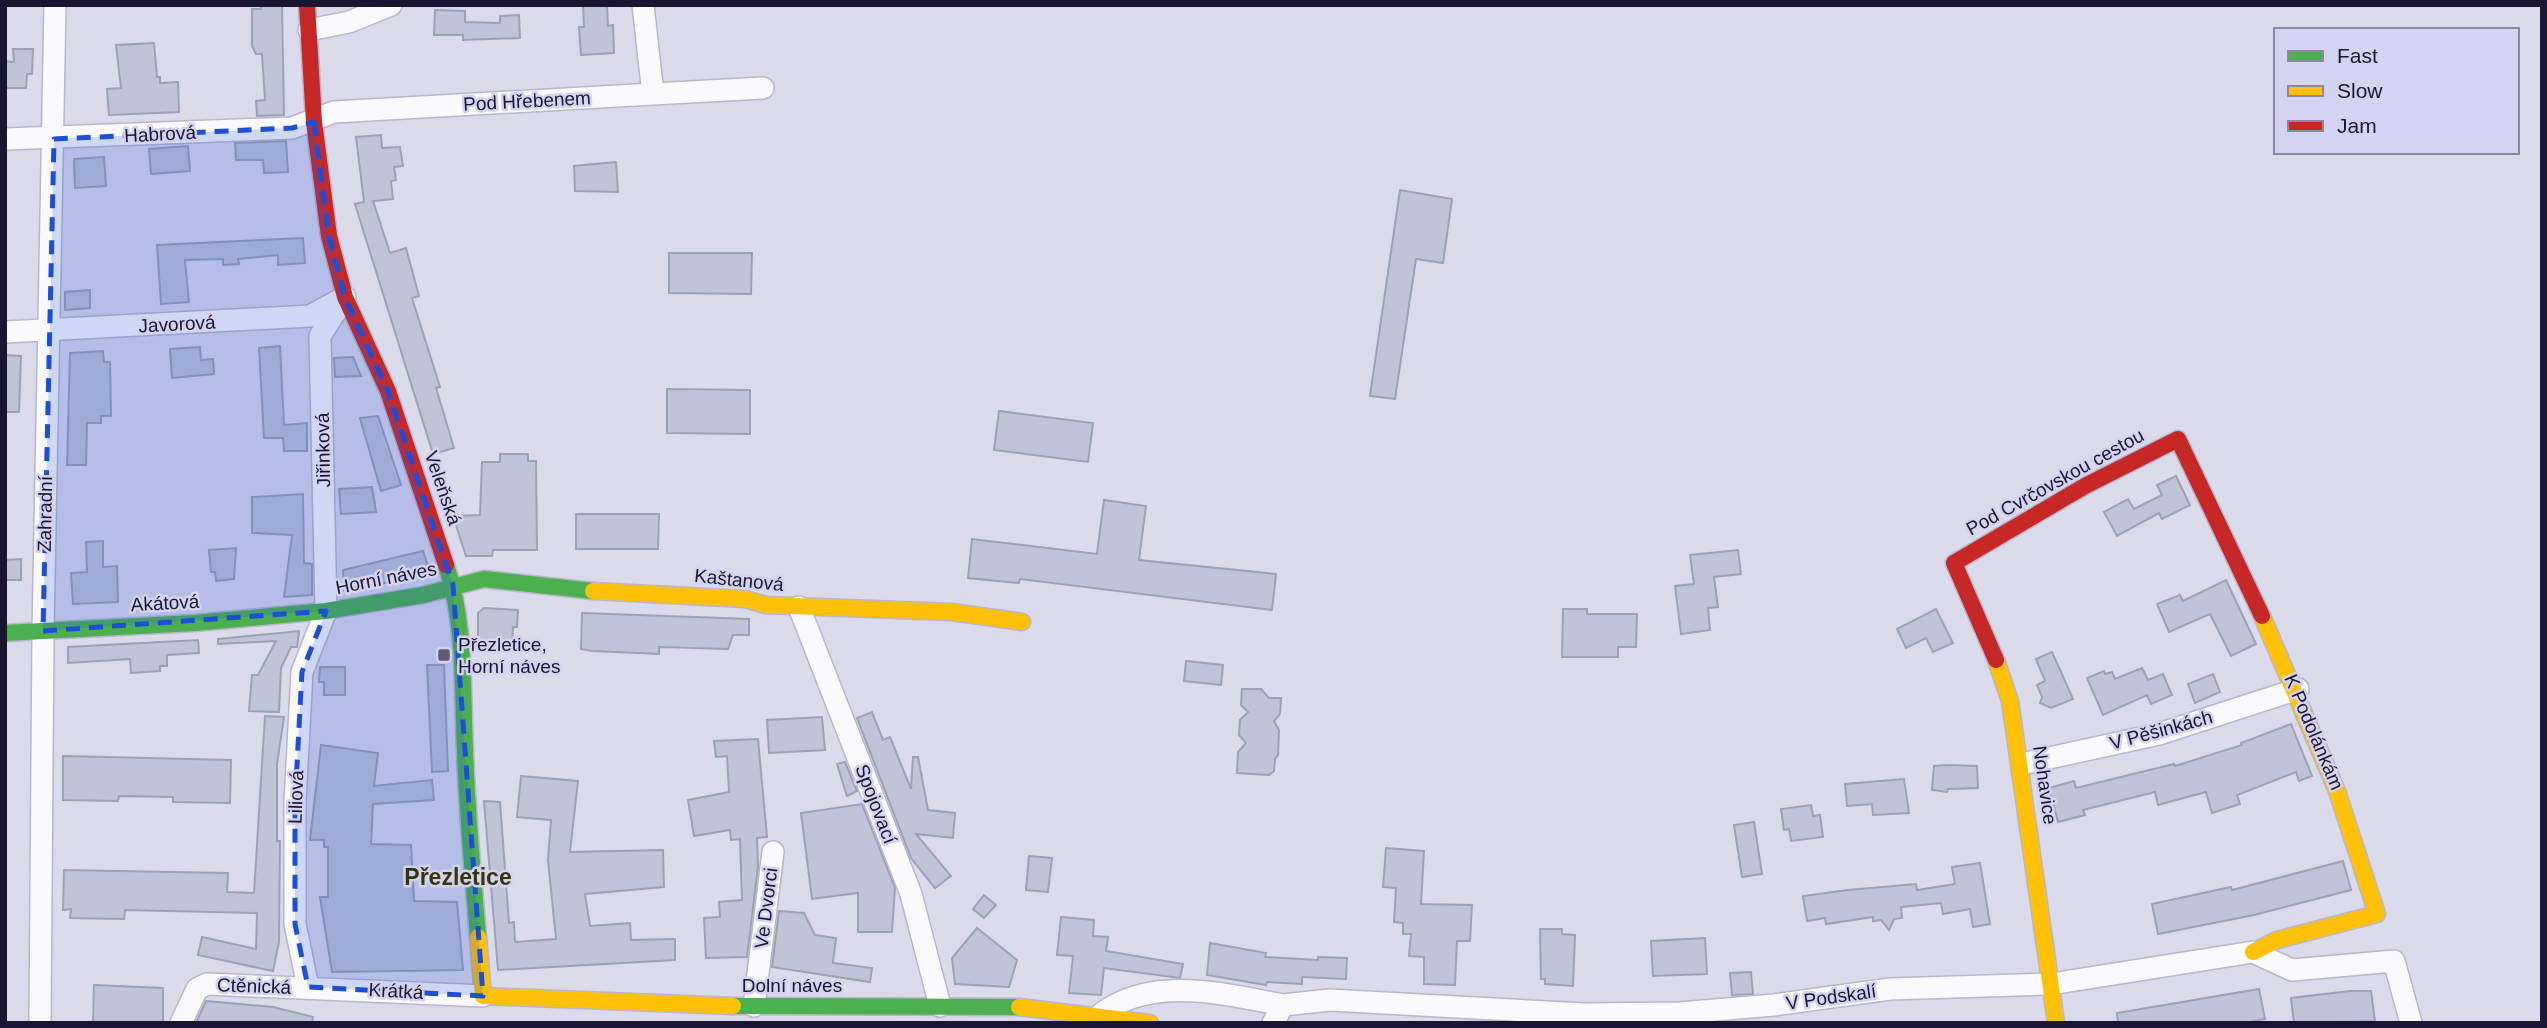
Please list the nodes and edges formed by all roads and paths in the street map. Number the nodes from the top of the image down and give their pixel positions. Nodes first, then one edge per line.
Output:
1 (55, 5) edge
2 (307, 5) edge
3 (391, 5) edge
4 (643, 5) edge
5 (309, 30) junction
6 (763, 88) dead end
7 (653, 94) junction
8 (314, 122) junction
9 (5, 139) edge
10 (54, 139) junction
11 (345, 297) junction
12 (5, 332) edge
13 (48, 332) junction
14 (2178, 439) joint
15 (1954, 564) joint
16 (453, 585) junction
17 (799, 607) junction
18 (326, 611) junction
19 (1022, 622) dead end
20 (43, 631) junction
21 (5, 633) edge
22 (2298, 689) junction
23 (2022, 764) junction
24 (773, 852) dead end
25 (2253, 952) junction
26 (2051, 984) junction
27 (308, 988) junction
28 (483, 996) junction
29 (754, 1006) junction
30 (940, 1006) junction
31 (712, 1014) edge
32 (1101, 1014) junction
33 (1278, 1014) edge
34 (40, 1023) edge
35 (181, 1023) edge
36 (1150, 1023) edge
37 (2056, 1023) edge
38 (2411, 1023) edge

1 - 10 street, Zahradní
2 - 5 street, Veleňská
3 - 5 street
4 - 7 street
5 - 8 street, Veleňská
6 - 7 street, Pod Hřebenem
7 - 8 street, Pod Hřebenem
8 - 10 street, Habrová
8 - 11 street, Veleňská
9 - 10 street, Habrová
10 - 13 street, Zahradní
11 - 13 street, Javorová
11 - 16 street, Veleňská
11 - 18 street, Jiřinková
12 - 13 street, Javorová
13 - 20 street, Zahradní
14 - 15 street, Pod Cvrčovskou cestou
14 - 22 street, K Podolánkám
15 - 23 street, Nohavice
16 - 17 street, Kaštanová
16 - 18 street, Horní náves
16 - 28 street, Veleňská
17 - 19 street, Kaštanová
17 - 30 street, Spojovací
18 - 20 street, Akátová
18 - 27 street, Liliová
20 - 21 street, Akátová
20 - 34 street, Zahradní
22 - 23 street, V Pěšinkách
22 - 25 street, K Podolánkám
23 - 26 street, Nohavice
24 - 29 street, Ve Dvorci
25 - 26 street, V Podskalí
25 - 38 street
26 - 33 street, V Podskalí
26 - 37 street, Nohavice
27 - 28 street, Krátká
27 - 35 street, Ctěnická
28 - 31 street, Dolní náves
29 - 30 street, Dolní náves
29 - 31 street, Dolní náves
30 - 32 street, Dolní náves
32 - 33 street, V Podskalí
32 - 36 street, Dolní náves

